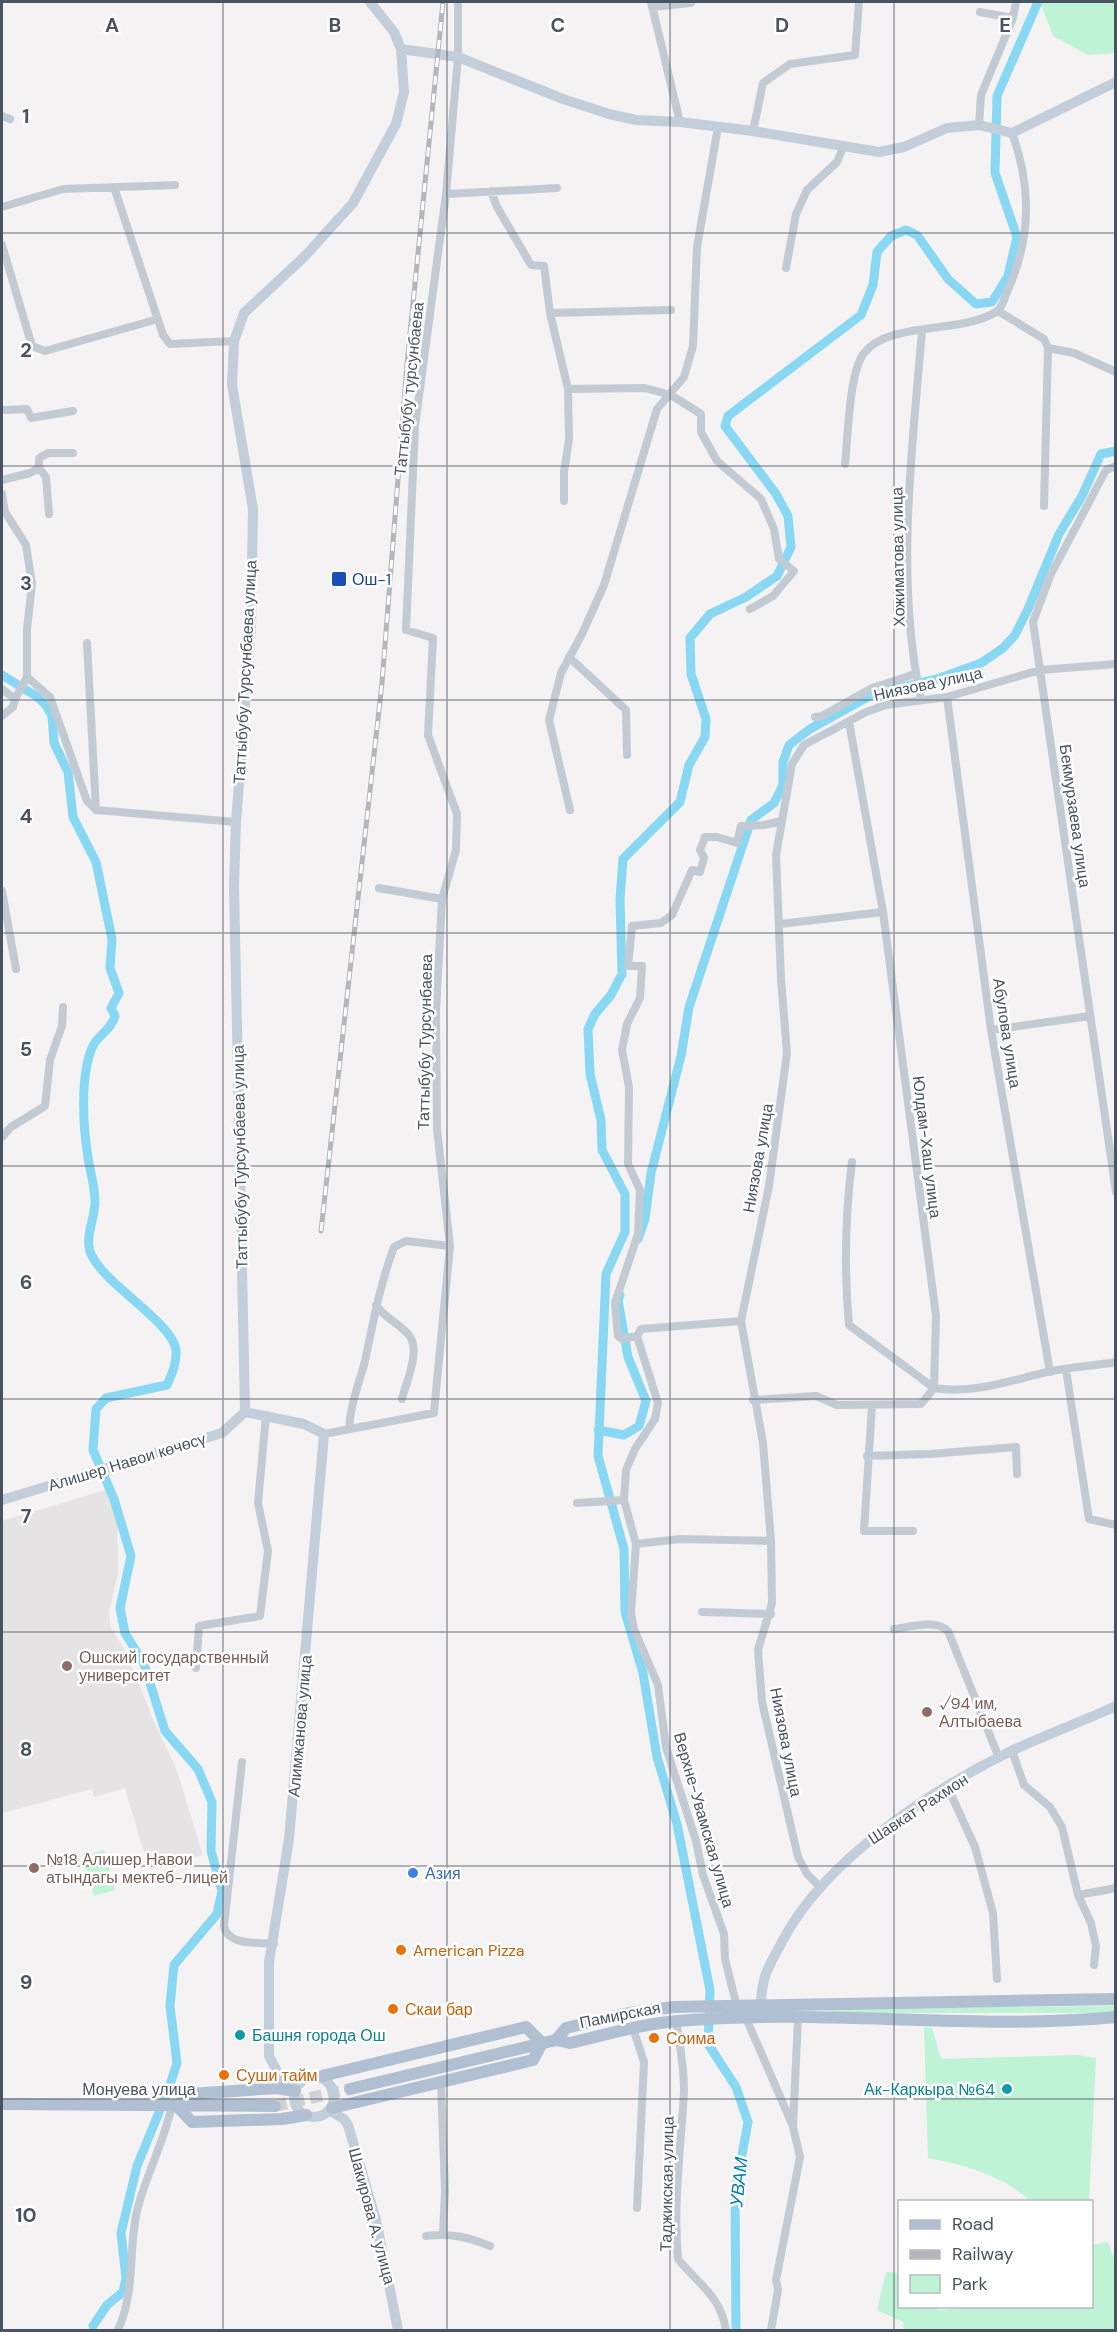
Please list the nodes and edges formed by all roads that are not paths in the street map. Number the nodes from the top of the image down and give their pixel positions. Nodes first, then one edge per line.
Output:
1 (370, 2) edge
2 (458, 2) edge
3 (859, 2) edge
4 (1016, 2) edge
5 (691, 3) edge
6 (652, 4) edge
7 (980, 12) dead end
8 (1013, 18) junction
9 (401, 49) junction
10 (458, 57) junction
11 (1116, 82) edge
12 (680, 122) junction
13 (984, 126) junction
14 (718, 127) junction
15 (753, 131) junction
16 (1010, 132) junction
17 (843, 145) junction
18 (175, 185) dead end
19 (114, 187) junction
20 (557, 188) dead end
21 (491, 191) junction
22 (446, 194) junction
23 (2, 207) edge
24 (2, 245) edge
25 (786, 267) dead end
26 (671, 310) dead end
27 (998, 311) junction
28 (550, 313) junction
29 (158, 320) junction
30 (922, 331) junction
31 (234, 341) junction
32 (1048, 348) junction
33 (1116, 372) edge
34 (568, 389) junction
35 (671, 395) junction
36 (2, 410) edge
37 (73, 411) dead end
38 (73, 453) dead end
39 (845, 464) dead end
40 (1116, 466) edge
41 (39, 468) junction
42 (2, 480) edge
43 (2, 494) edge
44 (564, 501) dead end
45 (1044, 506) dead end
46 (49, 514) dead end
47 (407, 586) joint
48 (750, 609) dead end
49 (87, 643) dead end
50 (569, 657) junction
51 (1116, 664) edge
52 (1040, 670) junction
53 (916, 677) junction
54 (25, 680) junction
55 (2, 689) edge
56 (920, 695) junction
57 (16, 696) junction
58 (947, 697) junction
59 (2, 716) edge
60 (815, 717) dead end
61 (849, 722) junction
62 (627, 755) dead end
63 (96, 810) junction
64 (570, 810) dead end
65 (781, 821) junction
66 (236, 822) junction
67 (379, 888) dead end
68 (2, 891) edge
69 (442, 899) junction
70 (884, 912) junction
71 (780, 924) junction
72 (16, 969) dead end
73 (63, 1007) dead end
74 (1090, 1016) junction
75 (991, 1030) junction
76 (2, 1137) edge
77 (852, 1162) dead end
78 (1116, 1192) edge
79 (450, 1246) junction
80 (376, 1305) junction
81 (741, 1322) junction
82 (630, 1338) junction
83 (1116, 1362) edge
84 (1066, 1370) junction
85 (1050, 1372) junction
86 (934, 1388) junction
87 (402, 1399) dead end
88 (753, 1400) junction
89 (872, 1406) junction
90 (245, 1412) junction
91 (266, 1415) junction
92 (349, 1429) junction
93 (324, 1434) junction
94 (867, 1456) junction
95 (1017, 1474) dead end
96 (2, 1500) edge
97 (621, 1500) junction
98 (578, 1503) dead end
99 (1116, 1525) edge
100 (913, 1531) dead end
101 (771, 1541) junction
102 (636, 1544) junction
103 (702, 1612) dead end
104 (771, 1614) junction
105 (894, 1629) dead end
106 (195, 1668) dead end
107 (1116, 1706) edge
108 (1012, 1751) junction
109 (999, 1758) junction
110 (242, 1762) dead end
111 (948, 1788) junction
112 (820, 1887) junction
113 (1116, 1888) edge
114 (1078, 1895) junction
115 (274, 1944) junction
116 (1094, 1965) dead end
117 (997, 1979) dead end
118 (1116, 1999) edge
119 (761, 2003) junction
120 (735, 2004) junction
121 (674, 2007) junction
122 (1116, 2017) edge
123 (746, 2018) junction
124 (798, 2018) junction
125 (676, 2021) junction
126 (633, 2028) junction
127 (556, 2040) junction
128 (542, 2043) junction
129 (322, 2076) junction
130 (441, 2083) junction
131 (296, 2088) junction
132 (350, 2089) tunnel mouth
133 (2, 2104) edge
134 (167, 2106) junction
135 (275, 2106) tunnel mouth
136 (331, 2109) junction
137 (306, 2115) junction
138 (793, 2127) junction
139 (638, 2208) dead end
140 (443, 2234) junction
141 (426, 2236) dead end
142 (490, 2246) dead end
143 (118, 2331) edge
144 (398, 2331) edge
145 (726, 2331) edge
146 (771, 2331) edge

1 - 9 street, Таттыбубу Турсунбаева улица
2 - 10 street, Таттыбубу турсунбаева
3 - 15 street
4 - 8 street
5 - 6 street
6 - 12 street
7 - 8 street
8 - 13 street
9 - 10 street
9 - 31 street, Таттыбубу Турсунбаева улица
10 - 12 street
10 - 22 street, Таттыбубу турсунбаева
11 - 16 street
12 - 14 street
13 - 16 street
13 - 17 street
14 - 15 street
14 - 35 street
15 - 17 street
16 - 27 street
17 - 25 street
18 - 19 street
19 - 23 street
19 - 29 street
20 - 21 street
21 - 22 street
21 - 28 street
22 - 47 street, Таттыбубу турсунбаева
24 - 29 street
26 - 28 street
27 - 30 street
27 - 32 street
28 - 34 street
29 - 31 street
30 - 39 street
30 - 53 street, Хожиматова улица
31 - 66 street, Таттыбубу Турсунбаева улица
32 - 33 street
32 - 45 street
34 - 35 street
34 - 44 street
35 - 48 street
35 - 50 street
36 - 37 street
38 - 41 street
40 - 52 street, Бекмурзаева улица
41 - 42 street
41 - 46 street
43 - 54 street
47 - 69 street, Таттыбубу Турсунбаева
49 - 63 street
50 - 62 street
50 - 64 street
51 - 52 street, Ниязова улица
52 - 58 street, Ниязова улица
52 - 74 street, Бекмурзаева улица
53 - 56 street, Хожиматова улица
53 - 60 street
54 - 57 street
54 - 63 street
55 - 57 street
56 - 58 street, Ниязова улица
56 - 61 street, Ниязова улица
57 - 59 street
58 - 75 street, Абулова улица
61 - 65 street, Ниязова улица
61 - 70 street, Юлдам-Хаш улица
63 - 66 street
65 - 71 street, Ниязова улица
65 - 82 street, Верхне-Увамская улица
66 - 90 street, Таттыбубу Турсунбаева улица
67 - 69 street
68 - 72 street
69 - 79 street, Таттыбубу Турсунбаева
70 - 71 street
70 - 86 street, Юлдам-Хаш улица
71 - 81 street, Ниязова улица
73 - 76 street
74 - 75 street
74 - 78 street, Бекмурзаева улица
75 - 85 street, Абулова улица
77 - 86 street
79 - 80 street
79 - 92 street, Таттыбубу Турсунбаева
80 - 87 street
80 - 92 street
81 - 82 street
81 - 88 street, Ниязова улица
82 - 97 street, Верхне-Увамская улица
83 - 84 street
84 - 85 street
84 - 99 street
85 - 86 street
86 - 89 street
88 - 89 street
88 - 101 street, Ниязова улица
89 - 94 street
90 - 91 street
90 - 96 street, Алишер Навои көчөсү
91 - 93 street
91 - 106 street
92 - 93 street, Таттыбубу Турсунбаева
93 - 115 street, Алимжанова улица
94 - 95 street
94 - 100 street
97 - 98 street
97 - 102 street, Верхне-Увамская улица
101 - 102 street
101 - 104 street, Ниязова улица
102 - 120 street, Верхне-Увамская улица
103 - 104 street
104 - 112 street, Ниязова улица
105 - 109 street
107 - 108 street, Шавкат Рахмон
108 - 109 street, Шавкат Рахмон
108 - 114 street
109 - 111 street, Шавкат Рахмон
110 - 115 street
111 - 112 street, Шавкат Рахмон
111 - 117 street
112 - 119 street, Шавкат Рахмон
113 - 114 street
114 - 116 street
115 - 131 street, Алимжанова улица
118 - 119 main road, Памирская
119 - 120 main road, Памирская
120 - 121 main road, Памирская
121 - 125 main road
121 - 127 main road, Памирская
122 - 124 main road, Памирская
123 - 124 main road, Памирская
123 - 125 main road, Памирская
123 - 138 street
124 - 138 street
125 - 126 main road, Памирская
125 - 145 street, Таджикская улица
126 - 127 main road, Памирская
126 - 139 street
127 - 128 main road
128 - 129 main road
128 - 130 main road
128 - 132 main road
129 - 131 street
129 - 136 street
130 - 136 main road
130 - 140 street
131 - 134 main road
131 - 137 street
133 - 134 main road, Монуева улица
134 - 135 main road, Монуева улица
134 - 137 main road
134 - 143 street
136 - 137 street
136 - 144 street, Шакирова А. улица
138 - 146 street
140 - 141 street
140 - 142 street

